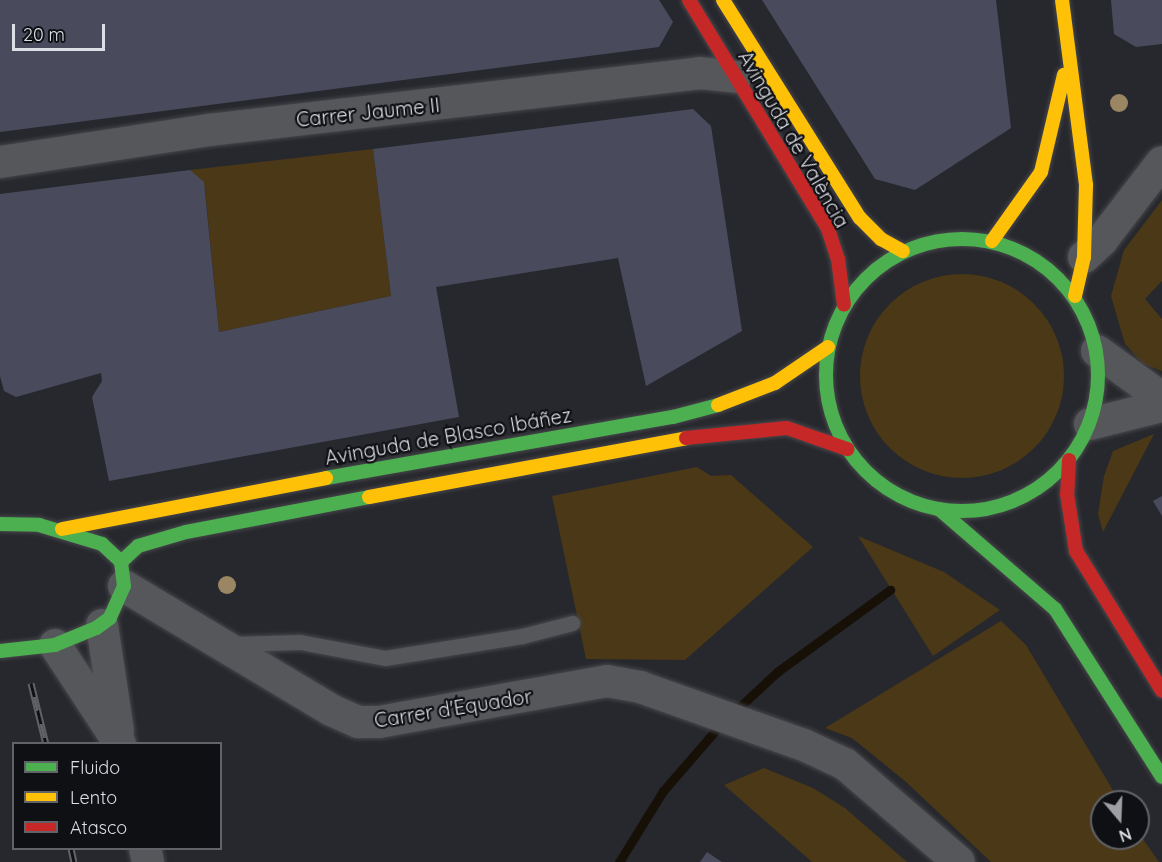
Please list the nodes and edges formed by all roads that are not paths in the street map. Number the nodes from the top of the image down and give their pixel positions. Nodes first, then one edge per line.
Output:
1 (689, 0) edge
2 (723, 0) edge
3 (1062, 0) edge
4 (1069, 50) junction
5 (736, 77) junction
6 (0, 162) edge
7 (1162, 162) edge
8 (992, 241) junction
9 (903, 251) junction
10 (1084, 257) junction
11 (1075, 296) junction
12 (844, 305) junction
13 (828, 347) junction
14 (1097, 351) junction
15 (1162, 398) edge
16 (1162, 406) edge
17 (1090, 424) junction
18 (847, 449) junction
19 (1069, 460) junction
20 (939, 510) junction
21 (0, 524) edge
22 (62, 530) junction
23 (123, 574) junction
24 (572, 623) dead end
25 (102, 625) junction
26 (55, 645) junction
27 (222, 645) junction
28 (1, 656) edge
29 (1162, 691) edge
30 (120, 742) edge
31 (1162, 777) edge
32 (959, 862) edge

1 - 5 main road, Avinguda de València
2 - 9 main road, Avinguda de València
3 - 4 main road
4 - 8 main road
4 - 10 main road
5 - 6 street, Carrer Jaume II
5 - 12 main road, Avinguda de València
7 - 10 street
8 - 9 main road
8 - 11 main road
9 - 12 main road
10 - 11 main road
11 - 14 main road
12 - 13 main road
13 - 18 main road
13 - 22 main road, Avinguda de Blasco Ibáñez
14 - 15 street
14 - 17 main road
16 - 17 street
17 - 19 main road
18 - 20 main road
18 - 23 main road
19 - 20 main road
19 - 29 main road
20 - 31 main road
21 - 22 main road
22 - 23 main road
23 - 25 main road
23 - 27 street, Carrer d'Equador
24 - 27 lane
25 - 26 main road
25 - 30 street
26 - 28 main road
26 - 30 street
27 - 32 street, Carrer d'Equador

